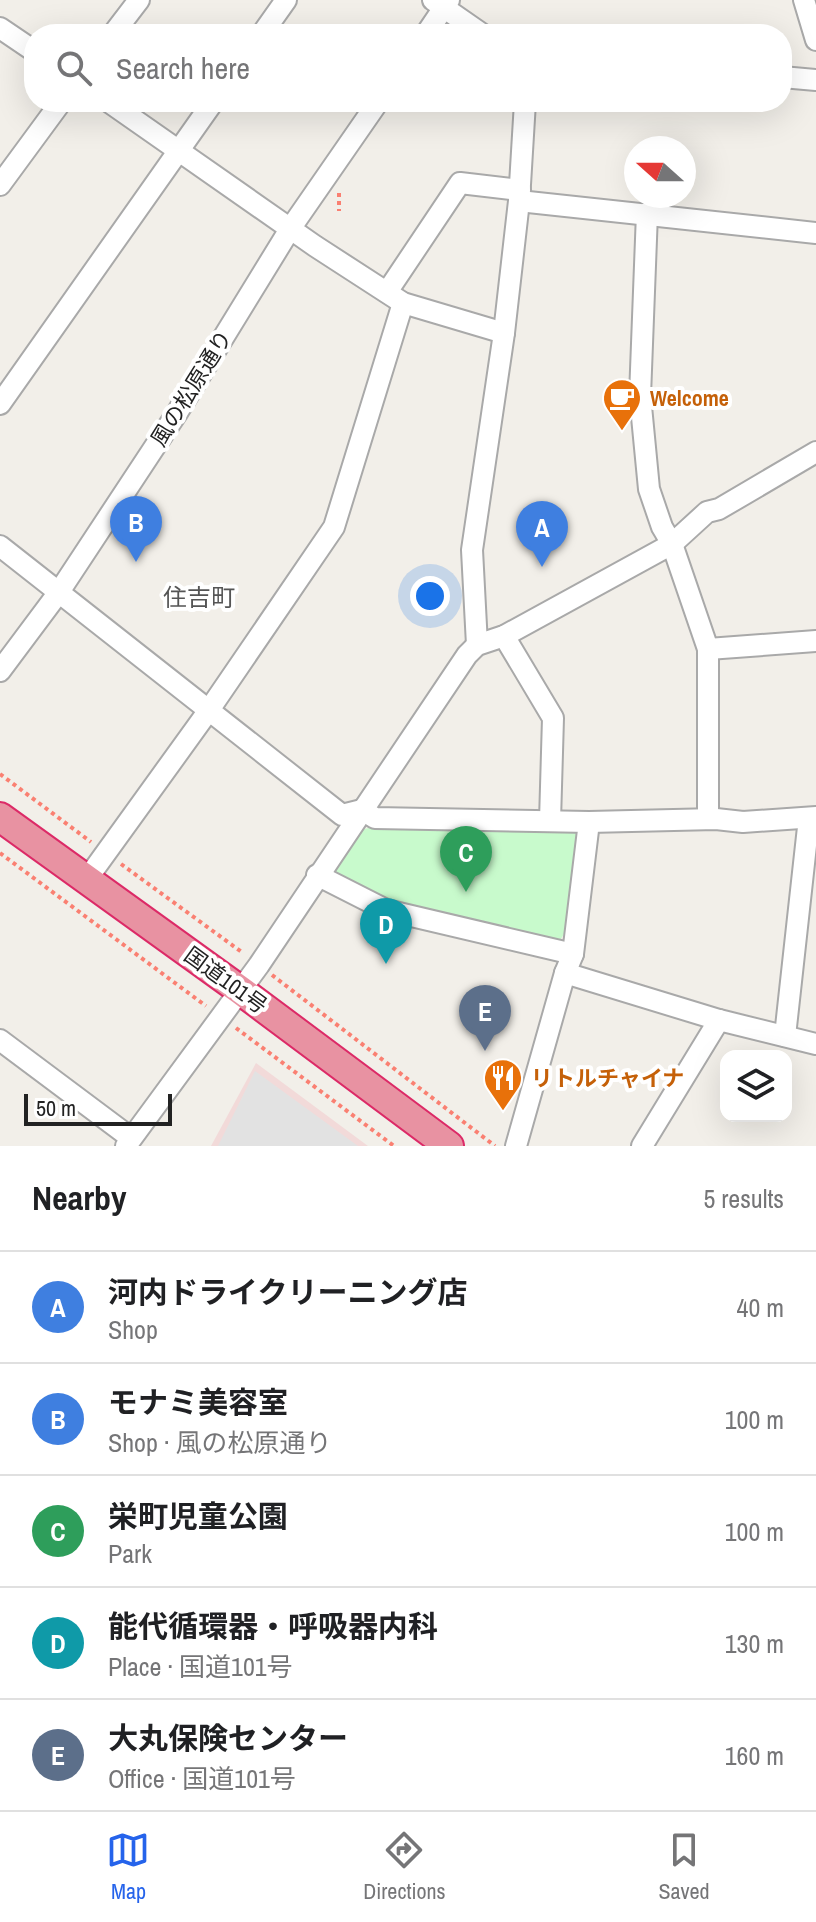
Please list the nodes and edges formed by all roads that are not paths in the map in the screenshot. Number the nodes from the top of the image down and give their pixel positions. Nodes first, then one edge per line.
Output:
1 (139, 0) edge
2 (286, 0) edge
3 (804, 0) edge
4 (442, 3) edge
5 (121, 24) edge
6 (269, 24) edge
7 (431, 24) edge
8 (469, 24) edge
9 (0, 28) edge
10 (816, 40) edge
11 (24, 44) edge
12 (792, 78) edge
13 (816, 80) edge
14 (54, 112) edge
15 (124, 112) edge
16 (206, 112) edge
17 (371, 112) edge
18 (524, 112) edge
19 (179, 150) junction
20 (0, 185) edge
21 (520, 196) junction
22 (647, 213) junction
23 (290, 229) junction
24 (816, 233) edge
25 (395, 298) junction
26 (504, 333) junction
27 (0, 404) edge
28 (816, 452) edge
29 (672, 544) junction
30 (0, 546) edge
31 (59, 592) junction
32 (504, 636) junction
33 (816, 641) edge
34 (477, 645) junction
35 (708, 649) junction
36 (0, 671) edge
37 (209, 710) junction
38 (362, 810) junction
39 (0, 817) edge
40 (813, 818) edge
41 (708, 819) junction
42 (550, 821) junction
43 (589, 822) junction
44 (317, 875) junction
45 (87, 879) junction
46 (569, 963) junction
47 (240, 990) junction
48 (719, 1020) junction
49 (785, 1036) junction
50 (0, 1040) edge
51 (816, 1044) edge
52 (129, 1142) edge
53 (449, 1146) edge
54 (516, 1146) edge
55 (642, 1146) edge

1 - 5 street
2 - 6 street
3 - 10 street
4 - 7 street
4 - 8 street
9 - 11 street
12 - 13 street
14 - 20 street
15 - 19 street
16 - 19 street
17 - 23 street, 風の松原通り
18 - 21 street
19 - 23 street
19 - 27 street
21 - 22 street
21 - 25 street
21 - 26 street
22 - 24 street
22 - 29 street
23 - 25 street
23 - 31 street, 風の松原通り
25 - 26 street
25 - 37 street
26 - 34 street
28 - 29 street
29 - 32 street
29 - 35 street
30 - 31 street
31 - 36 street, 風の松原通り
31 - 37 street
32 - 34 street
32 - 42 street
33 - 35 street
34 - 38 street
35 - 41 street
37 - 38 street
37 - 45 street
38 - 42 street
38 - 44 street
39 - 45 highway, 国道101号
40 - 41 street
40 - 49 street
41 - 43 street
42 - 43 street
43 - 46 street
44 - 46 street
44 - 47 street
45 - 47 highway, 国道101号
46 - 48 street
46 - 54 street
47 - 52 street
47 - 53 highway, 国道101号
48 - 49 street
48 - 55 street
49 - 51 street
50 - 52 street

